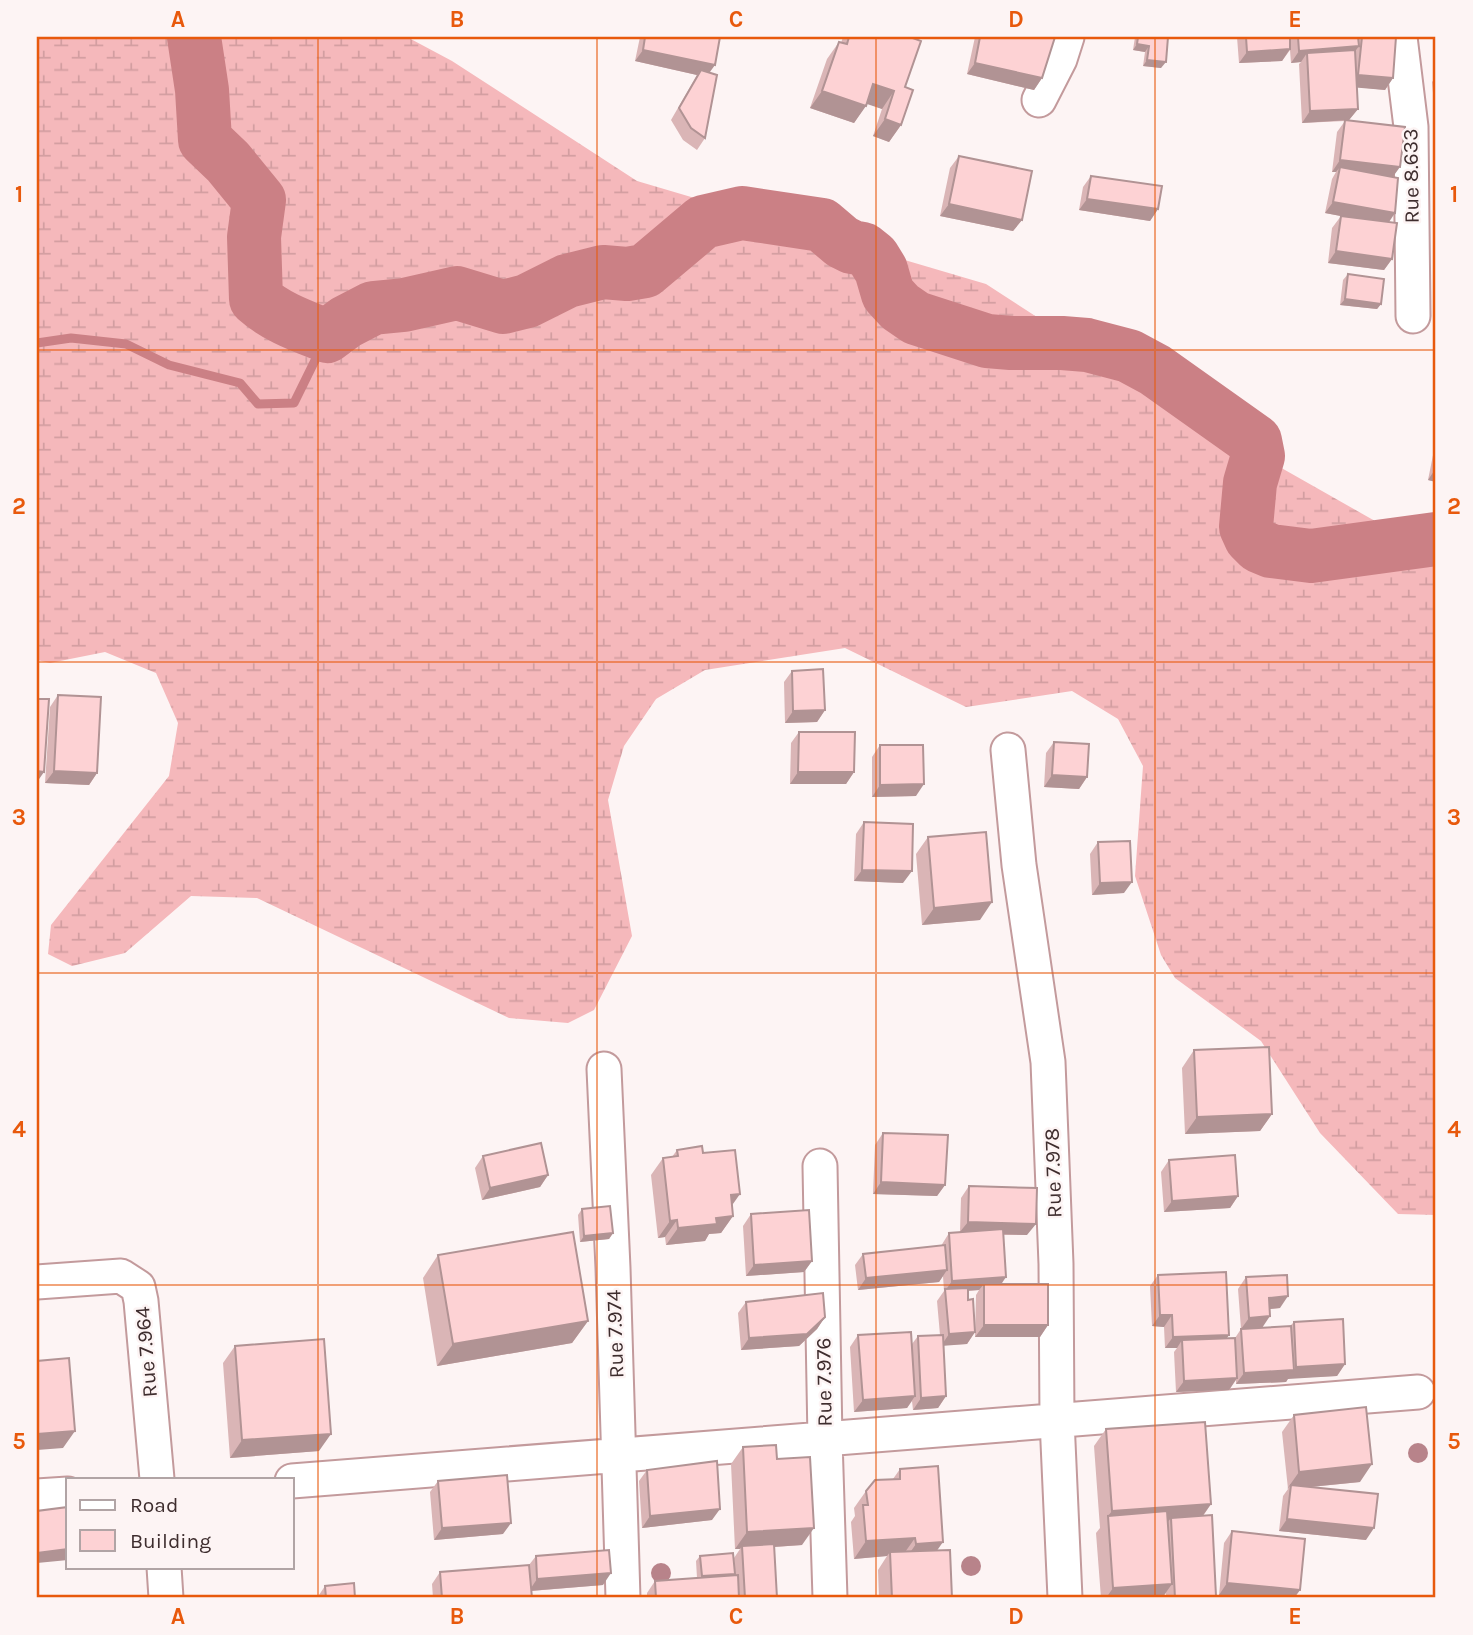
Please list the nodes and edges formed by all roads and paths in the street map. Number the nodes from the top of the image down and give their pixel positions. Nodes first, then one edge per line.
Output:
1 (1066, 37) edge
2 (1400, 37) edge
3 (1039, 100) dead end
4 (1413, 316) dead end
5 (1008, 750) dead end
6 (604, 1069) dead end
7 (820, 1166) dead end
8 (37, 1282) edge
9 (1418, 1392) dead end
10 (1057, 1420) junction
11 (825, 1438) junction
12 (619, 1456) junction
13 (157, 1478) edge
14 (294, 1480) edge
15 (66, 1494) edge
16 (37, 1496) edge
17 (164, 1568) edge
18 (166, 1598) edge
19 (623, 1598) edge
20 (830, 1598) edge
21 (1065, 1598) edge

1 - 3 street
2 - 4 street, Rue 8.633
5 - 10 street, Rue 7.978
6 - 12 street, Rue 7.974
7 - 11 street, Rue 7.976
8 - 13 street, Rue 7.964
9 - 10 street
10 - 11 street
10 - 21 street, Rue 7.978
11 - 12 street
11 - 20 street, Rue 7.976
12 - 14 street
12 - 19 street, Rue 7.974
15 - 16 street
17 - 18 street

